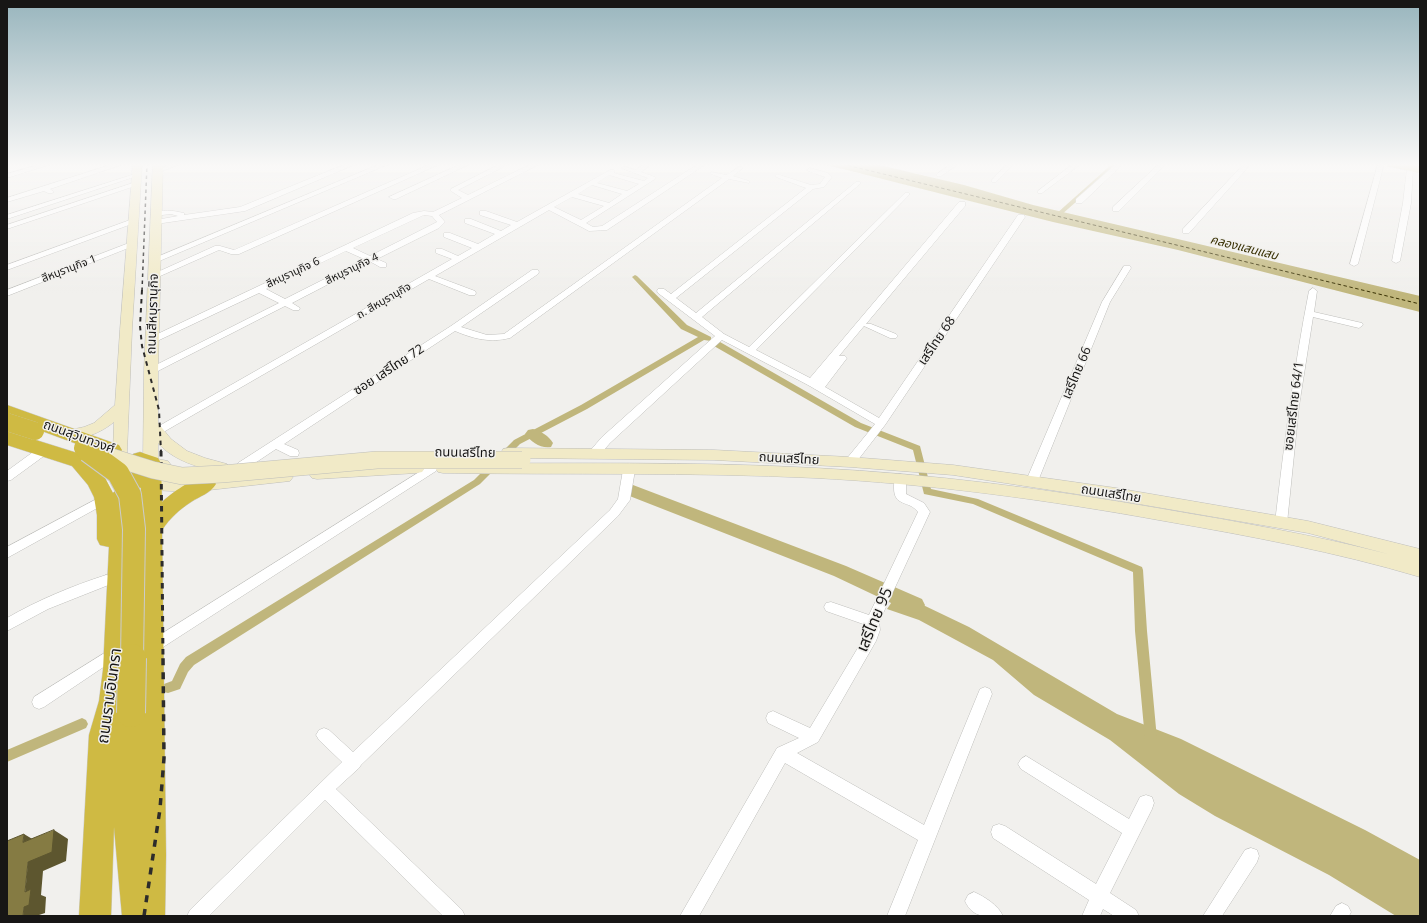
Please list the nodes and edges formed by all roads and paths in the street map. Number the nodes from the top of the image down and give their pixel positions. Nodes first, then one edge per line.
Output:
1 (36, 207) edge
2 (59, 207) edge
3 (137, 207) edge
4 (154, 207) edge
5 (247, 207) edge
6 (282, 207) edge
7 (338, 207) edge
8 (449, 207) edge
9 (548, 207) joint
10 (608, 207) edge
11 (636, 207) edge
12 (688, 207) edge
13 (786, 207) edge
14 (829, 207) edge
15 (894, 207) edge
16 (960, 207) edge
17 (1208, 207) edge
18 (1369, 207) edge
19 (1406, 207) edge
20 (483, 213) dead end
21 (434, 214) junction
22 (7, 216) edge
23 (1021, 216) dead end
24 (156, 218) junction
25 (468, 221) dead end
26 (133, 222) junction
27 (581, 223) junction
28 (517, 225) junction
29 (7, 227) edge
30 (1186, 231) dead end
31 (501, 234) junction
32 (446, 235) dead end
33 (132, 245) junction
34 (478, 247) junction
35 (346, 248) junction
36 (439, 251) dead end
37 (458, 259) junction
38 (154, 260) junction
39 (370, 260) junction
40 (1396, 261) dead end
41 (1354, 264) dead end
42 (130, 265) junction
43 (383, 265) dead end
44 (7, 268) edge
45 (1127, 268) dead end
46 (535, 272) dead end
47 (155, 275) junction
48 (428, 276) junction
49 (908, 277) dead end
50 (258, 290) junction
51 (661, 291) dead end
52 (1313, 291) dead end
53 (7, 293) edge
54 (472, 293) dead end
55 (671, 298) junction
56 (284, 303) junction
57 (296, 308) dead end
58 (1308, 313) junction
59 (696, 318) junction
60 (1359, 325) dead end
61 (868, 326) junction
62 (454, 328) junction
63 (721, 336) junction
64 (893, 336) dead end
65 (152, 340) junction
66 (750, 350) junction
67 (151, 371) junction
68 (815, 385) junction
69 (122, 406) junction
70 (7, 411) edge
71 (26, 418) junction
72 (7, 422) edge
73 (881, 424) junction
74 (154, 428) junction
75 (7, 438) edge
76 (276, 444) junction
77 (76, 448) junction
78 (44, 450) junction
79 (294, 453) dead end
80 (593, 454) junction
81 (354, 456) junction
82 (527, 456) junction
83 (750, 457) junction
84 (850, 462) junction
85 (120, 464) junction
86 (242, 466) junction
87 (222, 468) junction
88 (432, 468) junction
89 (629, 470) junction
90 (348, 472) junction
91 (151, 473) junction
92 (903, 474) junction
93 (932, 475) junction
94 (7, 477) edge
95 (1032, 481) junction
96 (206, 484) junction
97 (106, 498) junction
98 (1281, 522) junction
99 (152, 528) junction
100 (7, 553) edge
101 (1420, 556) edge
102 (1420, 570) edge
103 (152, 589) junction
104 (113, 590) junction
105 (831, 607) dead end
106 (875, 617) junction
107 (7, 625) edge
108 (152, 647) junction
109 (103, 660) junction
110 (985, 694) dead end
111 (40, 702) dead end
112 (773, 718) dead end
113 (103, 735) junction
114 (324, 735) dead end
115 (813, 737) junction
116 (782, 753) junction
117 (354, 763) junction
118 (1026, 764) dead end
119 (325, 790) junction
120 (1146, 803) dead end
121 (1132, 830) junction
122 (999, 832) dead end
123 (927, 836) junction
124 (1251, 856) dead end
125 (1099, 897) junction
126 (974, 901) dead end
127 (95, 916) edge
128 (138, 916) edge
129 (149, 916) edge
130 (196, 916) edge
131 (456, 916) edge
132 (689, 916) edge
133 (896, 916) edge
134 (994, 916) edge
135 (1091, 916) edge
136 (1130, 916) edge
137 (1212, 916) edge

1 - 22 street
2 - 29 street
3 - 26 main road, ถนนสีหบุรานุกิจ
4 - 24 main road, ถนนสีหบุรานุกิจ
5 - 24 street
6 - 38 street
7 - 47 street
8 - 21 street
9 - 27 street
9 - 28 street, ถ. สีหบุรานุกิจ
10 - 27 street
11 - 27 street
12 - 62 street
13 - 55 street
14 - 59 street
15 - 66 street
16 - 68 street
17 - 30 street
18 - 41 street
19 - 40 street
20 - 28 street
21 - 35 street, สีหบุรานุกิจ 6
21 - 39 street, สีหบุรานุกิจ 4
23 - 73 street, เสรีไทย 68
24 - 38 main road, ถนนสีหบุรานุกิจ
25 - 31 street
26 - 33 main road, ถนนสีหบุรานุกิจ
26 - 44 street
28 - 31 street, ถ. สีหบุรานุกิจ
31 - 34 street, ถ. สีหบุรานุกิจ
32 - 34 street
33 - 42 main road, ถนนสีหบุรานุกิจ
33 - 53 street, สีหบุรานุกิจ 1
34 - 37 street, ถ. สีหบุรานุกิจ
35 - 39 street
35 - 50 street, สีหบุรานุกิจ 6
36 - 37 street
37 - 48 street, ถ. สีหบุรานุกิจ
38 - 42 main road
38 - 47 main road, ถนนสีหบุรานุกิจ
39 - 43 street
39 - 56 street, สีหบุรานุกิจ 4
42 - 69 main road, ถนนสีหบุรานุกิจ
45 - 95 street, เสรีไทย 66
46 - 62 street, ซอย เสรีไทย 72
47 - 65 main road, ถนนสีหบุรานุกิจ
48 - 54 street
48 - 74 street, ถ. สีหบุรานุกิจ
49 - 61 street
50 - 56 street
50 - 65 street, สีหบุรานุกิจ 6
51 - 55 street
52 - 58 street, ซอยเสรีไทย 64/1
55 - 59 street
56 - 57 street
56 - 67 street, สีหบุรานุกิจ 4
58 - 60 street
58 - 98 street, ซอยเสรีไทย 64/1
59 - 63 street
61 - 64 street
61 - 68 street
62 - 76 street, ซอย เสรีไทย 72
63 - 66 street
63 - 80 street
65 - 67 main road, ถนนสีหบุรานุกิจ
66 - 68 street
67 - 74 main road, ถนนสีหบุรานุกิจ
68 - 73 street
69 - 77 main road
69 - 85 main road, ถนนสีหบุรานุกิจ
70 - 71 highway, ถนนสุวินทวงศ์
71 - 75 highway
71 - 77 highway, ถนนสุวินทวงศ์
72 - 77 highway, bridge
73 - 84 street, เสรีไทย 68
74 - 87 main road
74 - 91 main road, ถนนสีหบุรานุกิจ
75 - 78 highway, ถนนสุวินทวงศ์
76 - 79 street
76 - 86 street, ซอย เสรีไทย 72
77 - 78 highway, ถนนสุวินทวงศ์
77 - 82 main road, bridge
77 - 85 highway, ถนนสุวินทวงศ์
77 - 97 highway
77 - 128 highway, bridge
78 - 94 street
80 - 82 main road, ถนนเสรีไทย
80 - 83 main road, ถนนเสรีไทย
81 - 82 main road, ถนนเสรีไทย
81 - 86 main road, ถนนเสรีไทย
81 - 90 main road
82 - 83 main road
83 - 84 main road, ถนนเสรีไทย
84 - 92 main road, ถนนเสรีไทย
85 - 91 highway, ถนนสุวินทวงศ์
85 - 104 highway, ถนนรามอินทรา
86 - 87 main road, ถนนเสรีไทย
87 - 91 main road, ถนนเสรีไทย
88 - 89 main road, ถนนเสรีไทย
88 - 90 main road, ถนนเสรีไทย
88 - 108 street
89 - 92 main road, ถนนเสรีไทย
89 - 117 street
90 - 96 main road, ถนนเสรีไทย
91 - 96 main road, ถนนเสรีไทย
91 - 99 highway
92 - 93 main road, ถนนเสรีไทย
92 - 106 street, เสรีไทย 95
93 - 95 main road, ถนนเสรีไทย
93 - 102 main road, ถนนเสรีไทย
95 - 98 main road, ถนนเสรีไทย
96 - 99 highway
97 - 100 street
97 - 104 highway
98 - 101 main road, ถนนเสรีไทย
99 - 103 highway
103 - 104 highway
103 - 108 highway
104 - 107 street
104 - 109 highway
104 - 113 highway, ถนนรามอินทรา
105 - 106 street
106 - 115 street, เสรีไทย 95
108 - 129 highway
109 - 111 street
109 - 113 highway
110 - 123 street
112 - 115 street
113 - 127 highway, ถนนรามอินทรา
114 - 117 street
115 - 116 street
116 - 123 street
116 - 132 street
117 - 119 street
118 - 121 street
119 - 130 street
119 - 131 street
120 - 121 street
121 - 125 street
122 - 125 street
123 - 133 street
124 - 137 street
125 - 135 street
125 - 136 street
126 - 134 street

